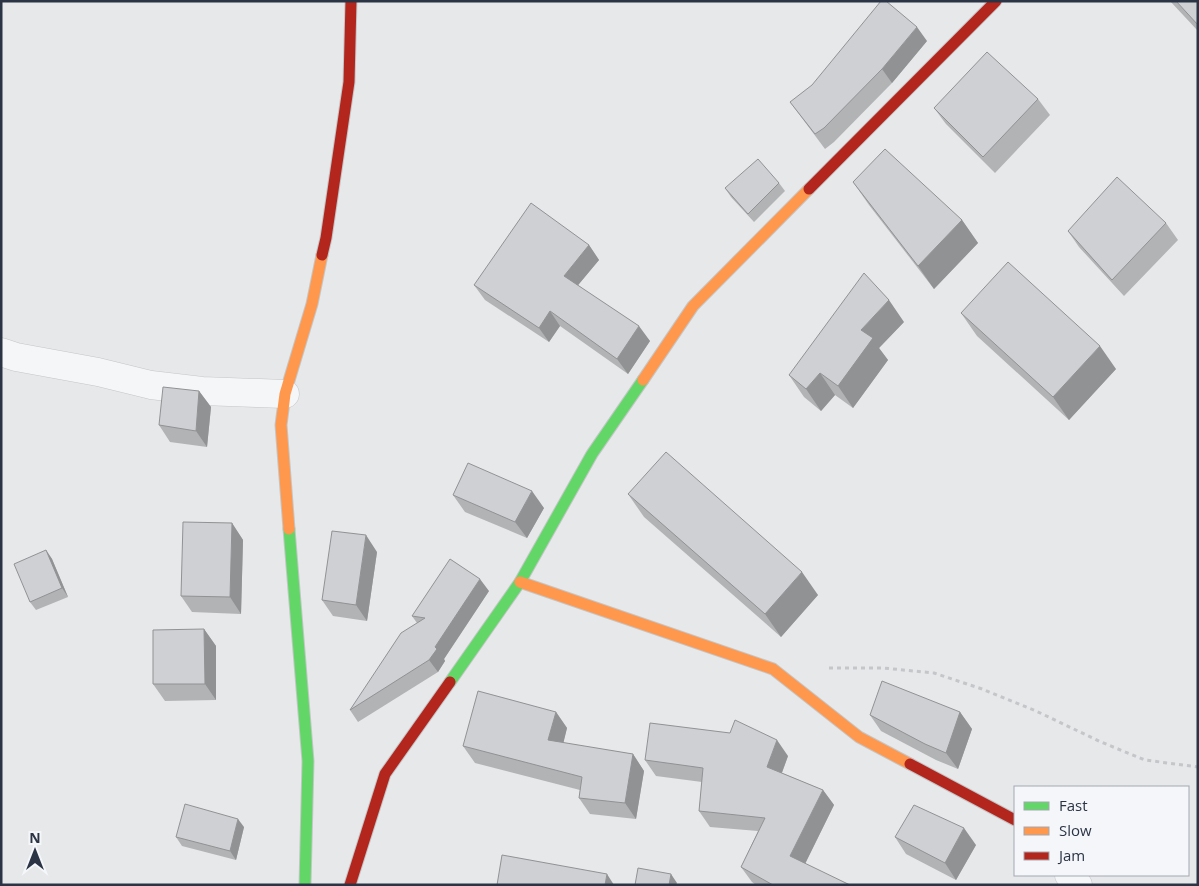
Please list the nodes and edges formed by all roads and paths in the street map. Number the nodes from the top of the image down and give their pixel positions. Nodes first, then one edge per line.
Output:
1 (351, 1) edge
2 (996, 1) edge
3 (1, 352) edge
4 (285, 394) junction
5 (520, 582) junction
6 (773, 670) junction
7 (1198, 767) edge
8 (1014, 819) edge
9 (305, 885) edge
10 (350, 885) edge

1 - 4 street
2 - 5 street
3 - 4 street
4 - 9 street
5 - 6 street
5 - 10 street
6 - 7 path
6 - 8 street

